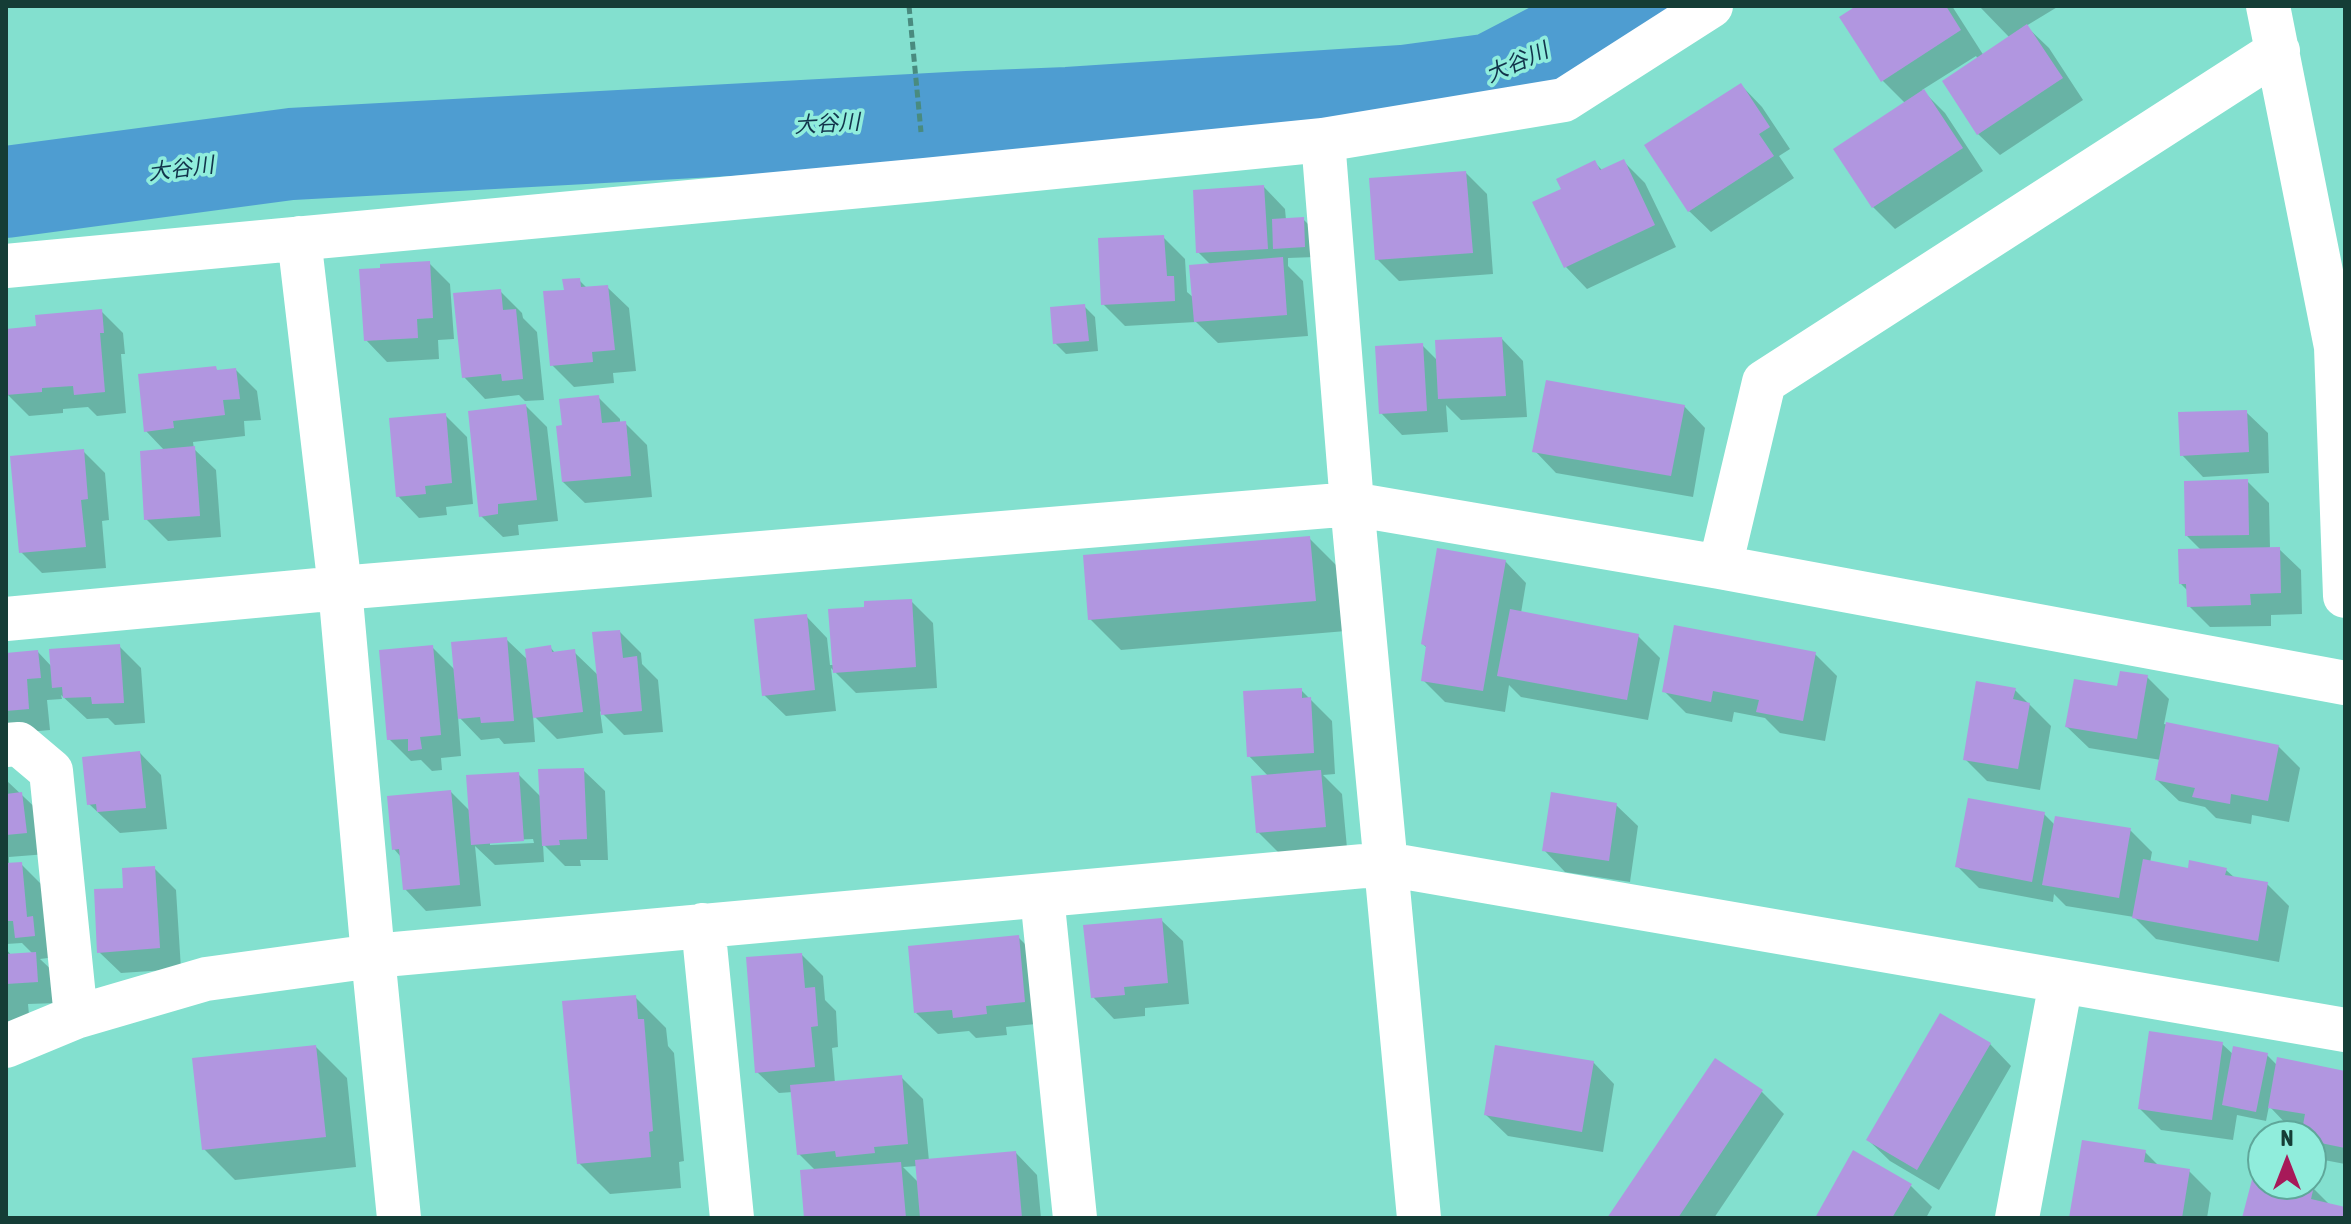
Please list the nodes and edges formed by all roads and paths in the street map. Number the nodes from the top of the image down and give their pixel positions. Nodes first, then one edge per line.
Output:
1 (909, 6) edge
2 (1711, 6) edge
3 (2268, 6) edge
4 (2278, 51) junction
5 (1323, 140) junction
6 (925, 180) junction
7 (299, 238) junction
8 (6, 266) edge
9 (2340, 347) edge
10 (1352, 504) junction
11 (1720, 567) junction
12 (340, 588) junction
13 (2345, 596) edge
14 (6, 619) edge
15 (2345, 683) edge
16 (6, 745) edge
17 (1386, 864) junction
18 (1042, 896) junction
19 (703, 925) junction
20 (373, 956) junction
21 (2061, 982) junction
22 (76, 1017) junction
23 (2345, 1030) edge
24 (6, 1046) edge
25 (399, 1218) edge
26 (732, 1218) edge
27 (1075, 1218) edge
28 (1419, 1218) edge
29 (2017, 1218) edge

1 - 6 path
2 - 5 street
3 - 4 street
4 - 9 street
4 - 11 street
5 - 6 street
5 - 10 street
6 - 7 street
7 - 8 street
7 - 12 street
9 - 13 street
10 - 11 street
10 - 12 street
10 - 17 street
11 - 15 street
12 - 14 street
12 - 20 street
16 - 22 street
17 - 18 street
17 - 21 street
17 - 28 street
18 - 19 street
18 - 27 street
19 - 20 street
19 - 26 street
20 - 22 street
20 - 25 street
21 - 23 street
21 - 29 street
22 - 24 street

